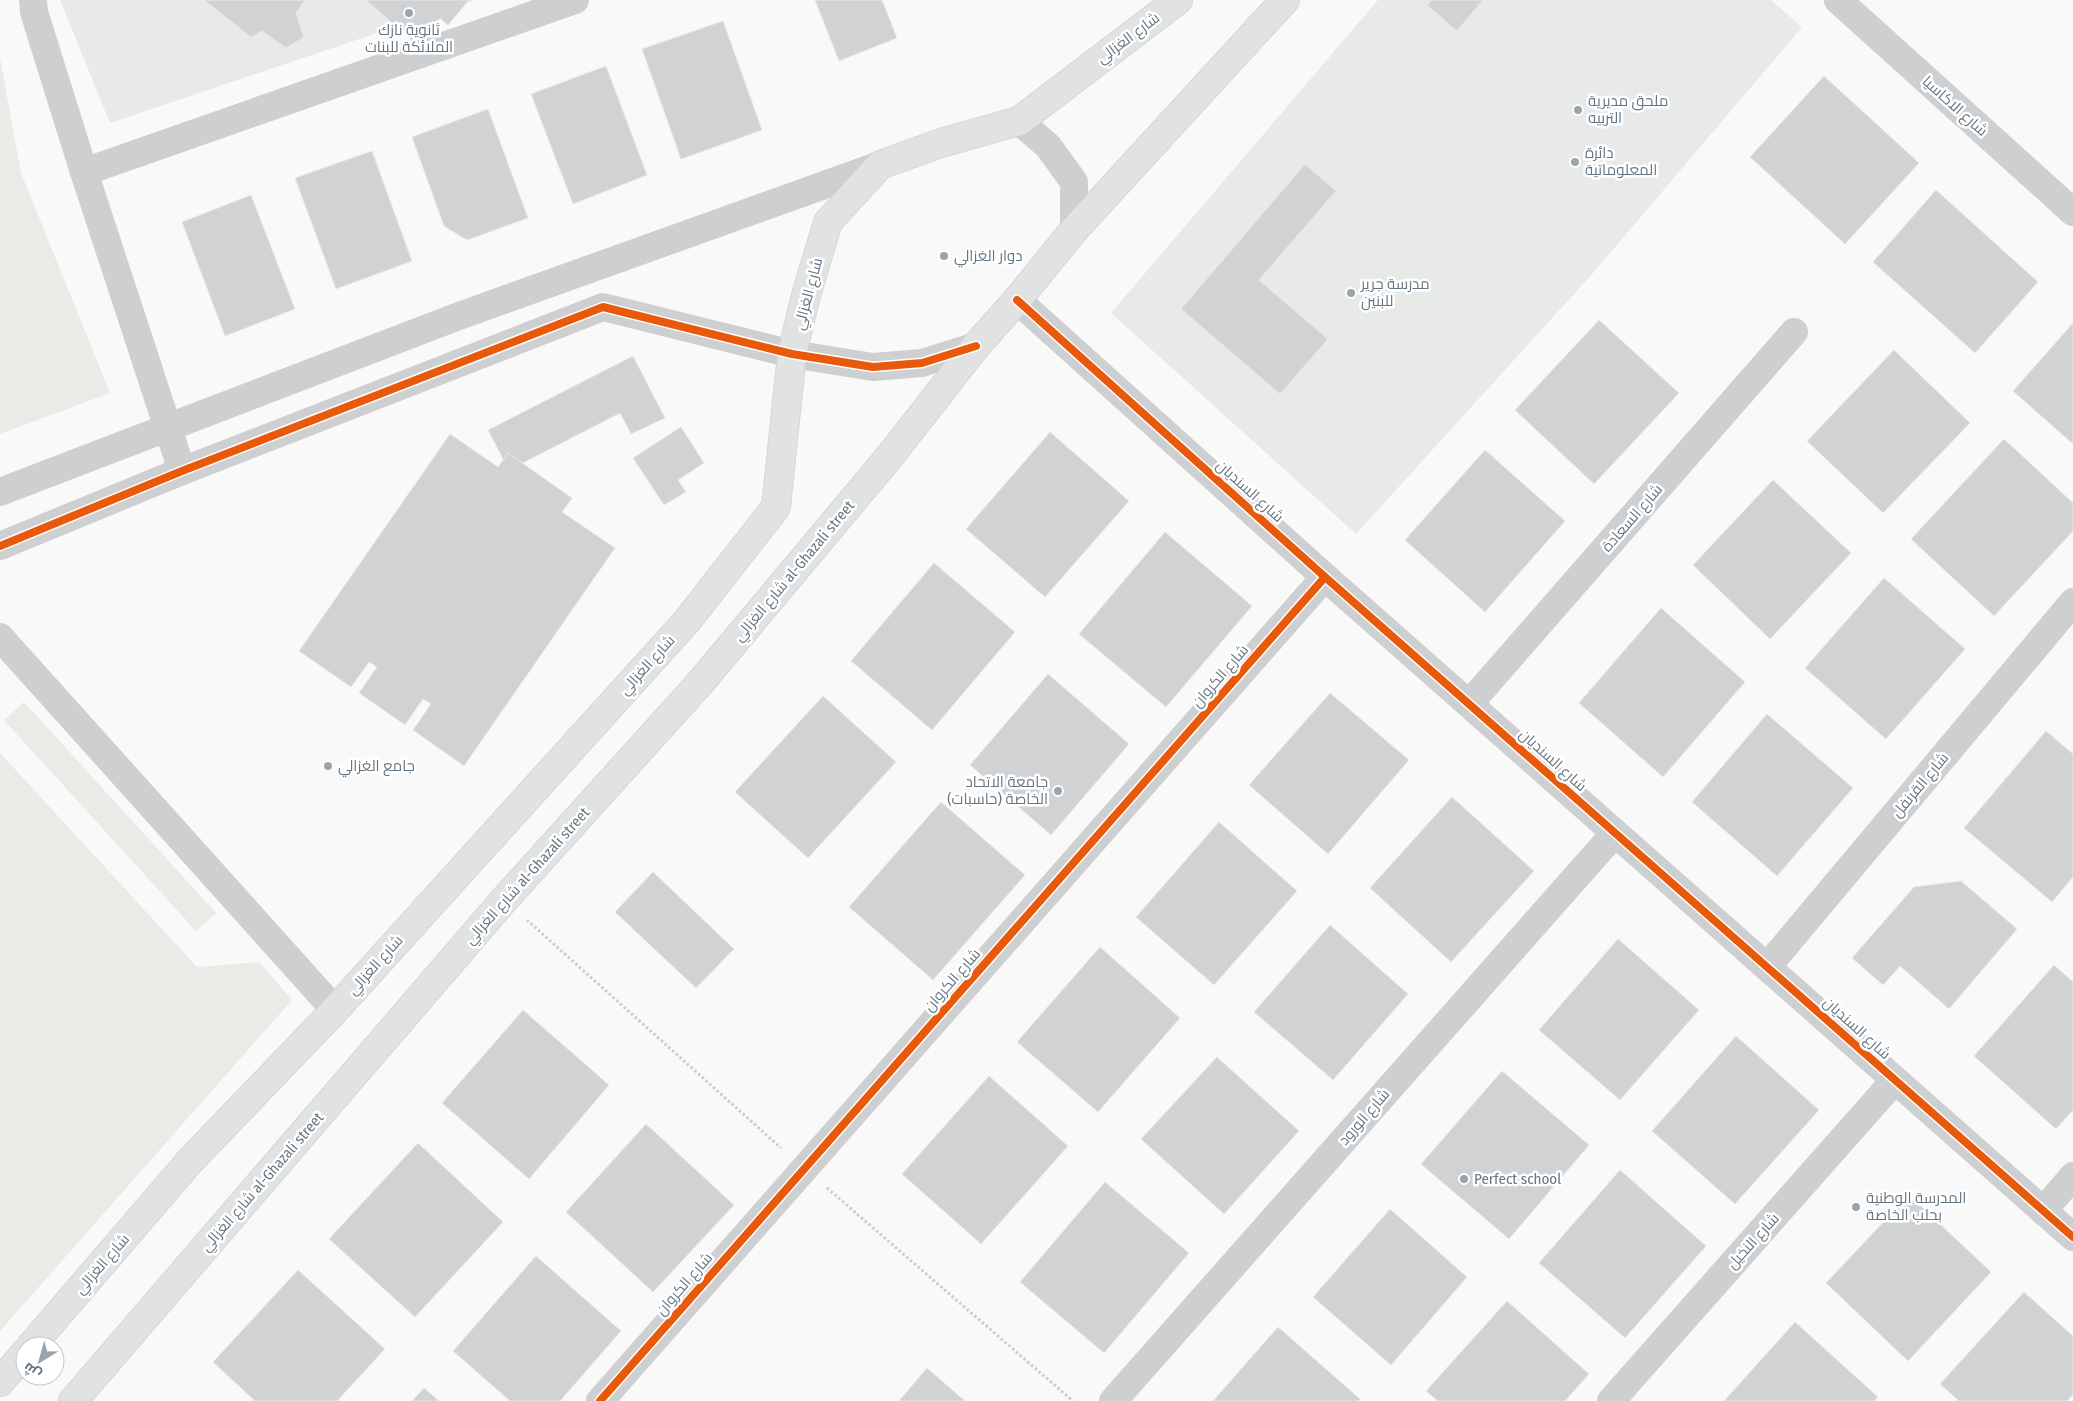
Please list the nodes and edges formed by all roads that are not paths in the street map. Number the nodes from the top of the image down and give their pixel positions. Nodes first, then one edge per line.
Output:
1 (33, 0) edge
2 (575, 0) edge
3 (1178, 0) edge
4 (1285, 0) edge
5 (1838, 0) edge
6 (1019, 121) junction
7 (880, 165) junction
8 (84, 172) junction
9 (2073, 212) edge
10 (1074, 230) junction
11 (1017, 300) junction
12 (1794, 332) dead end
13 (976, 346) junction
14 (792, 354) junction
15 (168, 429) junction
16 (182, 470) junction
17 (0, 492) edge
18 (0, 546) edge
19 (1325, 577) junction
20 (2073, 602) edge
21 (0, 637) edge
22 (1469, 704) junction
23 (1615, 833) junction
24 (1767, 967) junction
25 (335, 1010) junction
26 (1895, 1080) junction
27 (2073, 1176) edge
28 (2043, 1211) junction
29 (2073, 1237) edge
30 (40, 1336) edge
31 (15, 1365) edge
32 (0, 1382) edge
33 (73, 1401) edge
34 (600, 1401) edge
35 (1113, 1401) edge
36 (1611, 1401) edge

1 - 8 street
2 - 8 street
3 - 6 main road, شارع الغزالي
4 - 10 main road
5 - 9 street, شارع الاكاسيا
6 - 7 main road, شارع الغزالي
6 - 10 street
7 - 14 main road, شارع الغزالي
7 - 15 street
8 - 15 street
10 - 11 main road
11 - 13 main road
11 - 19 street, شارع السنديان
12 - 22 street, شارع السعادة
13 - 14 street
13 - 33 main road, شارع الغزالي al-Ghazali street
14 - 16 street
14 - 25 main road, شارع الغزالي
15 - 16 street
15 - 17 street
16 - 18 street
19 - 22 street, شارع السنديان
19 - 34 street, شارع الكروان
20 - 24 street, شارع القرنفل
21 - 25 street
22 - 23 street, شارع السنديان
23 - 24 street, شارع السنديان
23 - 35 street, شارع الورود
24 - 26 street, شارع السنديان
25 - 30 main road, شارع الغزالي
26 - 28 street, شارع السنديان
26 - 36 street, شارع النخيل
27 - 28 street
28 - 29 street, شارع السنديان
31 - 32 main road

